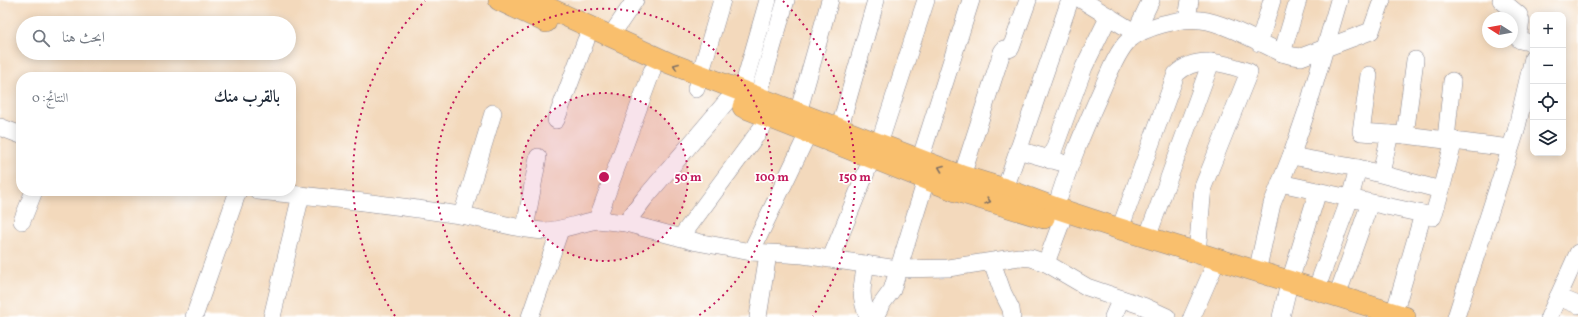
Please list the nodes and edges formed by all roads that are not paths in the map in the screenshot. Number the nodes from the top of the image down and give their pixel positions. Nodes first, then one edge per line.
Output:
1 (499, 0) edge
2 (531, 0) edge
3 (634, 0) edge
4 (768, 0) edge
5 (786, 0) edge
6 (830, 0) edge
7 (876, 0) edge
8 (926, 0) edge
9 (971, 0) edge
10 (1028, 0) edge
11 (1070, 0) edge
12 (1082, 0) edge
13 (1151, 0) edge
14 (1190, 0) edge
15 (1272, 0) edge
16 (1298, 0) edge
17 (1339, 0) edge
18 (1382, 0) edge
19 (1501, 0) edge
20 (718, 1) edge
21 (1104, 9) edge
22 (1187, 19) junction
23 (1138, 34) junction
24 (610, 37) junction
25 (586, 40) junction
26 (1530, 42) edge
27 (1260, 43) junction
28 (1324, 49) junction
29 (1282, 53) junction
30 (1415, 60) dead end
31 (1211, 62) junction
32 (652, 71) junction
33 (1530, 71) edge
34 (1369, 75) dead end
35 (1452, 81) dead end
36 (698, 82) junction
37 (742, 97) junction
38 (493, 113) dead end
39 (769, 118) junction
40 (556, 120) dead end
41 (807, 122) junction
42 (0, 126) edge
43 (16, 133) edge
44 (1398, 134) junction
45 (837, 136) junction
46 (1450, 140) junction
47 (1510, 148) junction
48 (1018, 150) junction
49 (876, 151) junction
50 (1291, 156) junction
51 (538, 158) dead end
52 (1050, 160) junction
53 (1069, 165) junction
54 (1358, 168) junction
55 (923, 170) junction
56 (1381, 173) junction
57 (962, 176) junction
58 (1280, 183) junction
59 (1005, 190) junction
60 (1441, 190) junction
61 (1318, 192) junction
62 (296, 195) edge
63 (301, 195) junction
64 (32, 196) edge
65 (236, 196) edge
66 (1350, 198) junction
67 (1370, 203) junction
68 (1423, 214) junction
69 (462, 215) junction
70 (1058, 216) junction
71 (597, 220) junction
72 (22, 221) dead end
73 (626, 223) junction
74 (525, 228) junction
75 (560, 230) junction
76 (1109, 230) junction
77 (681, 237) junction
78 (1147, 238) junction
79 (750, 252) junction
80 (1197, 253) junction
81 (1578, 253) edge
82 (768, 254) junction
83 (831, 258) junction
84 (992, 262) junction
85 (1046, 263) junction
86 (866, 264) junction
87 (898, 269) junction
88 (1213, 269) junction
89 (1257, 272) junction
90 (1288, 286) junction
91 (1316, 290) junction
92 (1337, 296) junction
93 (1558, 297) junction
94 (1121, 299) junction
95 (1578, 305) edge
96 (1399, 315) edge
97 (194, 317) edge
98 (272, 317) edge
99 (530, 317) edge
100 (758, 317) edge
101 (874, 317) edge
102 (1012, 317) edge
103 (1113, 317) edge
104 (1167, 317) edge
105 (1192, 317) edge
106 (1281, 317) edge
107 (1364, 317) edge
108 (1456, 317) edge
109 (1549, 317) edge

1 - 25 main road
2 - 24 main road
3 - 24 street
4 - 37 street
5 - 37 street
6 - 41 street
7 - 45 street
8 - 49 street
9 - 55 street
10 - 57 street
11 - 48 street
12 - 21 street
13 - 23 street
14 - 22 street
15 - 27 street
16 - 29 street
17 - 28 street
18 - 28 street
19 - 26 street
20 - 36 street
21 - 23 street
21 - 52 street
22 - 23 street
22 - 27 street
23 - 53 street
36 -> 24 main road
25 - 32 main road
25 - 40 street
27 - 29 street
28 - 29 street
28 - 50 street
30 - 44 street
31 - 76 street
31 - 78 street
31 - 80 street
32 - 36 main road
32 - 71 street
33 - 47 street
34 - 44 street
35 - 46 street
36 - 37 main road
37 - 39 main road
37 - 41 main road
37 - 73 street
38 - 69 street
39 - 41 main road
39 - 77 street
41 - 45 main road
41 - 79 street
42 - 43 street
44 - 46 street
44 - 56 street
45 - 49 main road
46 - 47 street
46 - 60 street
47 - 108 street
48 - 52 street
48 - 59 street
49 - 55 main road
49 - 83 street
50 - 54 street
50 - 58 street
51 - 74 street
52 - 53 street
53 - 70 street
54 - 56 street
54 - 66 street
57 -> 55 main road
55 -> 70 main road
55 - 87 street
56 - 60 street
57 - 59 main road
58 - 61 street
58 - 89 street
59 - 70 main road
60 - 68 street
61 - 66 street
61 - 90 street
62 - 63 street
63 - 69 street
63 - 98 street
64 - 72 street
65 - 97 street
66 - 67 street
66 - 91 street
67 - 68 street
67 - 92 street
68 - 96 street
69 - 74 street
70 - 76 main road
70 - 85 street
71 - 73 street
71 - 75 street
73 - 77 street
74 - 75 street
75 - 99 street
76 - 78 main road
76 - 88 main road
77 - 79 street
78 - 80 main road
79 - 82 street
80 - 89 main road
81 - 93 street
82 - 83 street
82 - 100 street
83 - 86 street
84 - 85 street
84 - 87 street
84 - 102 street
85 - 94 street
86 - 87 street
86 - 101 street
87 - 101 street
88 - 90 main road
88 - 105 street
89 - 90 main road
90 - 91 main road
90 - 106 street
90 - 107 main road
91 - 92 main road
92 - 96 main road
93 - 95 street
93 - 109 street
94 - 103 street
94 - 104 street

